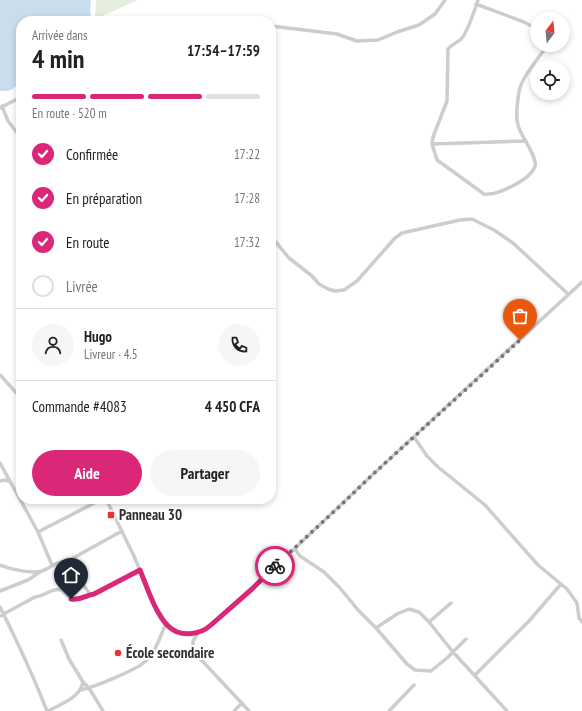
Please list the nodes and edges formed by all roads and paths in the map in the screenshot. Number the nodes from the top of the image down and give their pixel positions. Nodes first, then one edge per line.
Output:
1 (445, 0) edge
2 (477, 2) edge
3 (530, 25) edge
4 (276, 27) edge
5 (543, 52) edge
6 (16, 100) edge
7 (1, 107) edge
8 (16, 131) edge
9 (526, 141) junction
10 (432, 144) junction
11 (276, 242) edge
12 (582, 282) edge
13 (568, 294) junction
14 (0, 375) edge
15 (16, 393) edge
16 (414, 437) junction
17 (0, 463) edge
18 (0, 481) edge
19 (10, 482) junction
20 (16, 491) edge
21 (23, 504) edge
22 (92, 504) edge
23 (108, 504) edge
24 (122, 531) junction
25 (38, 532) junction
26 (295, 549) junction
27 (66, 562) junction
28 (0, 565) edge
29 (52, 565) junction
30 (140, 570) junction
31 (41, 571) junction
32 (560, 584) junction
33 (0, 591) edge
34 (90, 594) junction
35 (451, 603) dead end
36 (0, 607) edge
37 (2, 615) edge
38 (429, 622) junction
39 (582, 622) edge
40 (166, 623) junction
41 (376, 628) junction
42 (198, 632) junction
43 (466, 639) dead end
44 (61, 640) dead end
45 (453, 652) junction
46 (475, 676) junction
47 (83, 682) junction
48 (414, 686) dead end
49 (89, 688) junction
50 (81, 690) junction
51 (242, 703) junction
52 (47, 711) edge
53 (103, 711) edge
54 (234, 711) edge
55 (249, 711) edge
56 (389, 711) edge
57 (507, 711) edge

1 - 4 street
2 - 3 street
2 - 10 street
5 - 9 street
6 - 7 street
7 - 8 street
9 - 10 street
9 - 10 street
11 - 13 street
12 - 13 street
13 - 16 street
14 - 15 street
16 - 26 street
16 - 32 street
17 - 19 street
18 - 19 street
19 - 20 street
21 - 25 street
22 - 25 street
23 - 24 street
24 - 27 street
24 - 30 street
25 - 29 street
26 - 41 street
26 - 42 street
27 - 29 street
27 - 34 street
28 - 31 street
29 - 31 street
30 - 34 street
30 - 40 street
31 - 33 street
32 - 39 street
32 - 46 street
34 - 37 street
35 - 38 street
36 - 37 street
37 - 52 street
38 - 41 street
38 - 45 street
40 - 42 street
40 - 49 street
41 - 45 street
42 - 51 street
43 - 45 street
44 - 47 street
45 - 46 street
46 - 57 street
47 - 49 street
47 - 50 street
48 - 56 street
49 - 50 street
49 - 53 street
50 - 52 street
51 - 54 street
51 - 55 street

